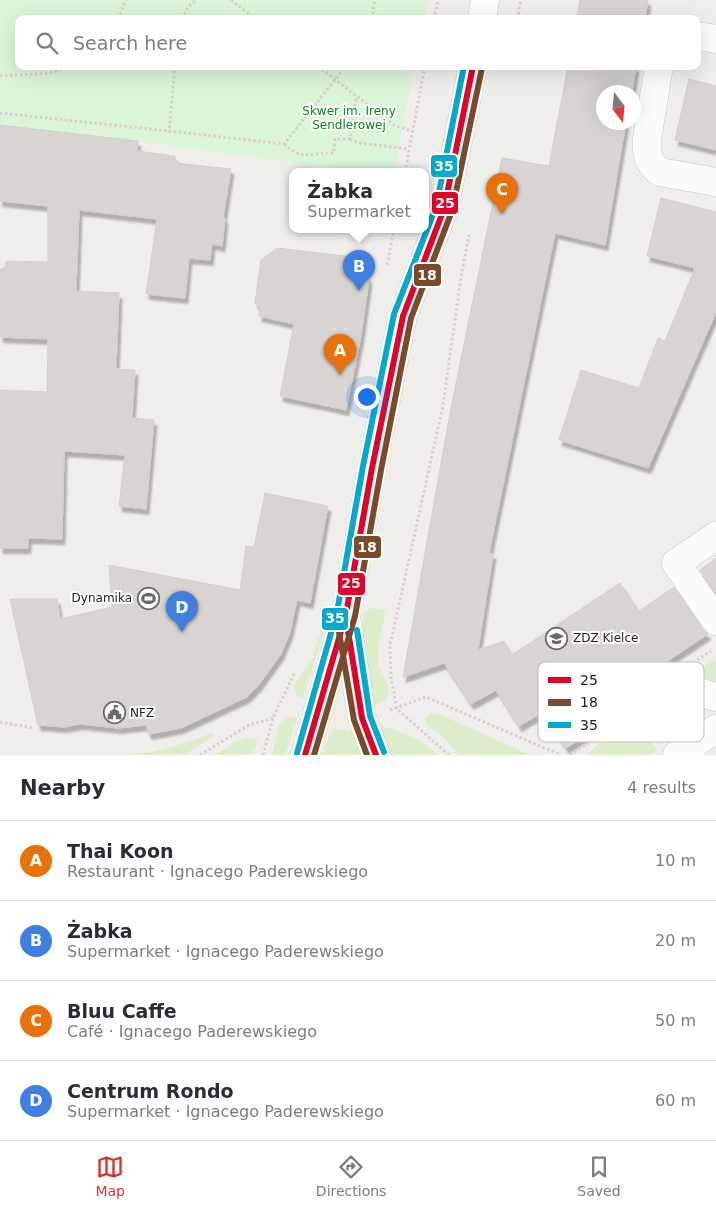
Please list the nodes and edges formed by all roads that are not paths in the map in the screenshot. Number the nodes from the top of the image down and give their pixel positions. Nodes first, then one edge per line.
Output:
1 (485, 0) edge
2 (483, 15) edge
3 (701, 37) edge
4 (716, 39) edge
5 (472, 70) edge
6 (658, 70) edge
7 (716, 182) edge
8 (716, 536) edge
9 (346, 614) junction
10 (716, 621) edge
11 (305, 755) edge
12 (376, 755) edge

1 - 2 street
3 - 4 street
5 - 9 street
6 - 7 street
8 - 10 street
9 - 11 street
9 - 12 street

